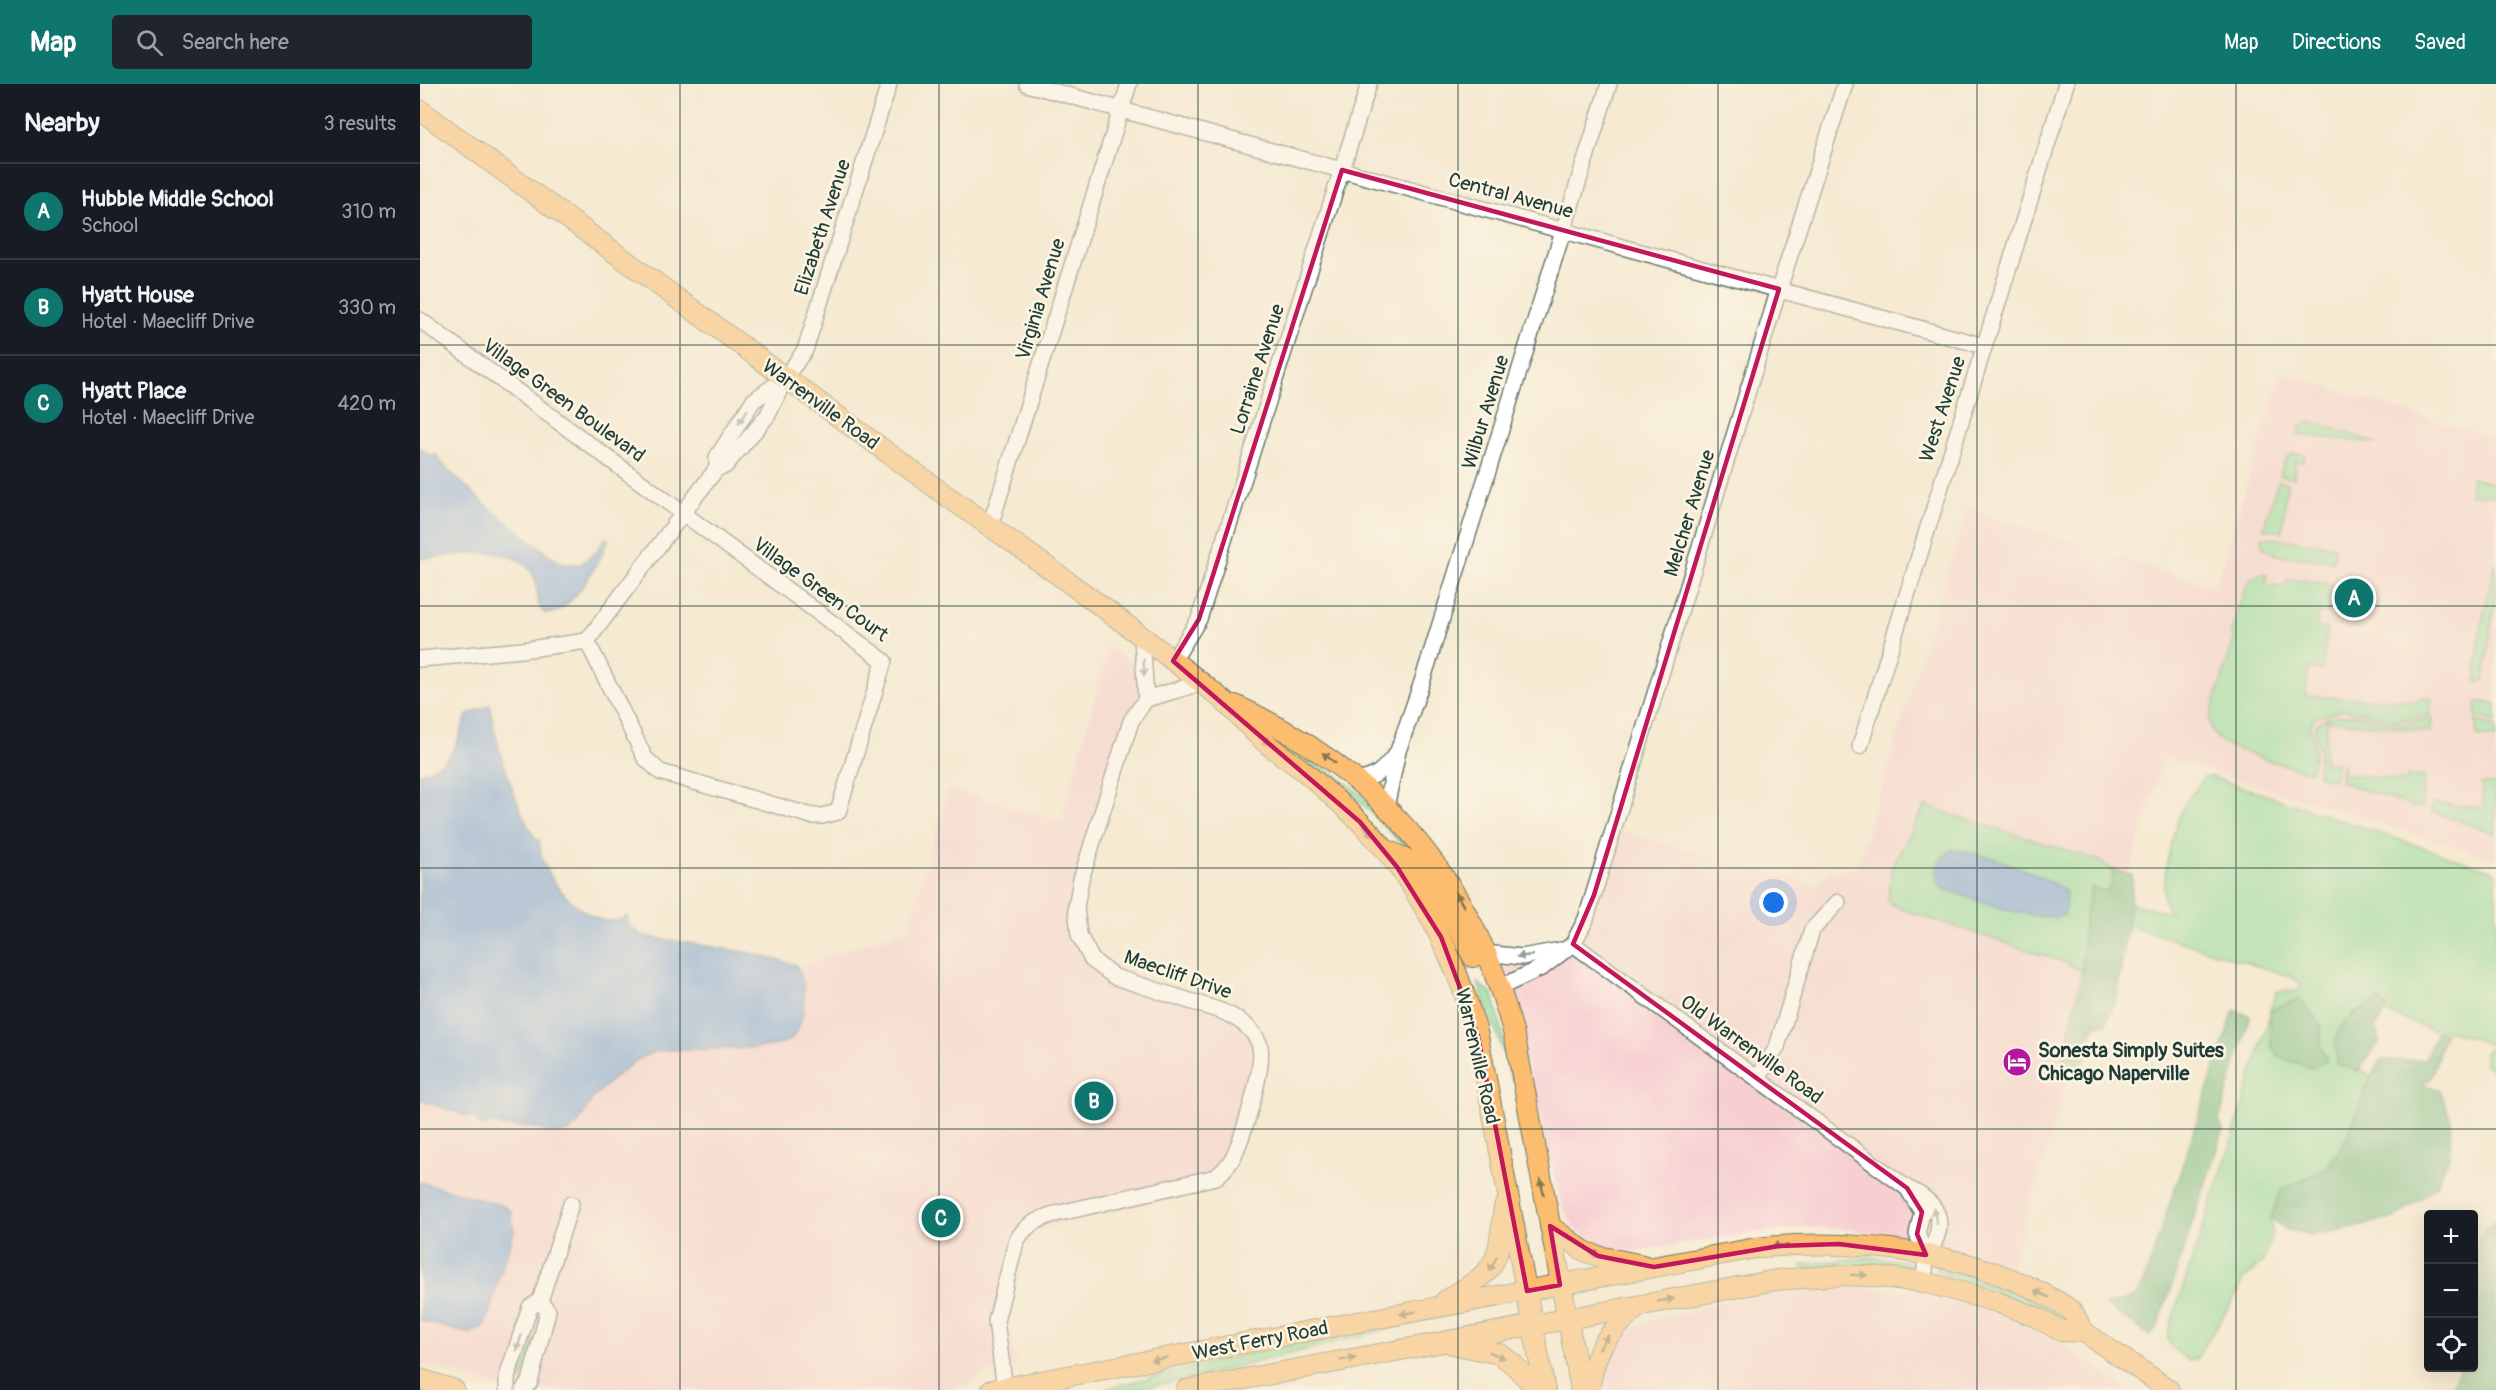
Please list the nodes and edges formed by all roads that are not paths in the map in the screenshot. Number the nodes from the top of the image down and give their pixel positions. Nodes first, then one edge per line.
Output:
1 (889, 84) edge
2 (1027, 84) edge
3 (1129, 84) edge
4 (1369, 84) edge
5 (1609, 84) edge
6 (1845, 84) edge
7 (2066, 84) edge
8 (420, 110) edge
9 (1121, 110) junction
10 (1342, 170) junction
11 (1563, 231) junction
12 (1779, 289) junction
13 (420, 320) edge
14 (1984, 346) junction
15 (785, 378) junction
16 (684, 513) junction
17 (990, 526) junction
18 (1142, 637) junction
19 (587, 641) junction
20 (420, 659) edge
21 (1173, 661) junction
22 (1201, 683) junction
23 (1221, 698) junction
24 (1146, 699) junction
25 (1860, 746) dead end
26 (1398, 751) junction
27 (1357, 780) junction
28 (1386, 807) junction
29 (1384, 849) junction
30 (1838, 902) dead end
31 (1569, 947) junction
32 (1485, 953) junction
33 (1501, 987) junction
34 (1758, 1078) junction
35 (1506, 1186) junction
36 (571, 1204) dead end
37 (1550, 1226) junction
38 (1926, 1255) junction
39 (1654, 1267) junction
40 (1924, 1282) junction
41 (1560, 1286) junction
42 (1527, 1291) junction
43 (540, 1300) junction
44 (1639, 1305) junction
45 (1434, 1308) junction
46 (1567, 1319) junction
47 (1533, 1325) junction
48 (2084, 1332) junction
49 (1444, 1342) junction
50 (420, 1379) edge
51 (1001, 1389) edge
52 (454, 1390) edge
53 (507, 1390) edge
54 (523, 1390) edge
55 (1186, 1390) edge
56 (1538, 1390) edge
57 (1545, 1390) edge
58 (1581, 1390) edge
59 (1590, 1390) edge
60 (2169, 1390) edge

1 - 15 street, Elizabeth Avenue
2 - 9 street, Central Avenue
3 - 9 street, Virginia Avenue
4 - 10 street, Lorraine Avenue
5 - 11 street, Wilbur Avenue
6 - 12 street, Melcher Avenue
7 - 14 street, West Avenue
8 - 15 main road, Warrenville Road
9 - 10 street, Central Avenue
9 - 17 street, Virginia Avenue
10 - 11 street, Central Avenue
10 - 21 street, Lorraine Avenue
11 - 12 street, Central Avenue
11 - 26 street, Wilbur Avenue
12 - 14 street, Central Avenue
12 - 31 street, Melcher Avenue
13 - 16 street, Village Green Boulevard
14 - 25 street, West Avenue
15 - 16 street
15 - 17 main road, Warrenville Road
16 - 19 street
16 - 19 street, Village Green Court
17 - 18 main road, Warrenville Road
18 - 21 main road, Warrenville Road
18 -> 24 street
19 - 20 street
21 - 22 main road, Warrenville Road
22 - 23 main road, Warrenville Road
22 - 24 street
27 -> 23 main road, Warrenville Road
23 -> 29 main road, Warrenville Road
24 - 51 street, Maecliff Drive
26 - 27 street, Wilbur Avenue
26 - 28 street, Wilbur Avenue
27 - 28 main road, Warrenville Road
32 -> 28 main road, Warrenville Road
29 - 33 main road
29 - 35 main road, Warrenville Road
30 - 34 street
31 -> 32 street
31 - 33 street, Melcher Avenue
31 - 34 street, Old Warrenville Road
32 - 33 main road, Warrenville Road
37 -> 33 main road, Warrenville Road
34 - 38 street, Old Warrenville Road
35 - 42 main road, Warrenville Road
35 -> 45 main road
36 - 43 street
39 -> 37 main road
37 - 41 main road, Warrenville Road
38 -> 39 main road
38 - 40 street
48 -> 38 main road
39 - 41 main road
44 -> 40 main road
40 - 48 main road
41 - 42 main road
41 - 46 main road, Warrenville Road
42 - 45 main road, West Ferry Road
42 - 47 main road, Warrenville Road
43 -> 53 street
43 - 54 street
44 - 46 main road
59 -> 44 main road
45 -> 51 main road, West Ferry Road
46 - 47 main road, West Ferry Road
46 - 58 main road, Warrenville Road
47 - 49 main road, West Ferry Road
47 - 57 main road, Warrenville Road
48 - 60 main road
55 -> 49 main road, West Ferry Road
49 -> 56 main road
50 - 52 main road

